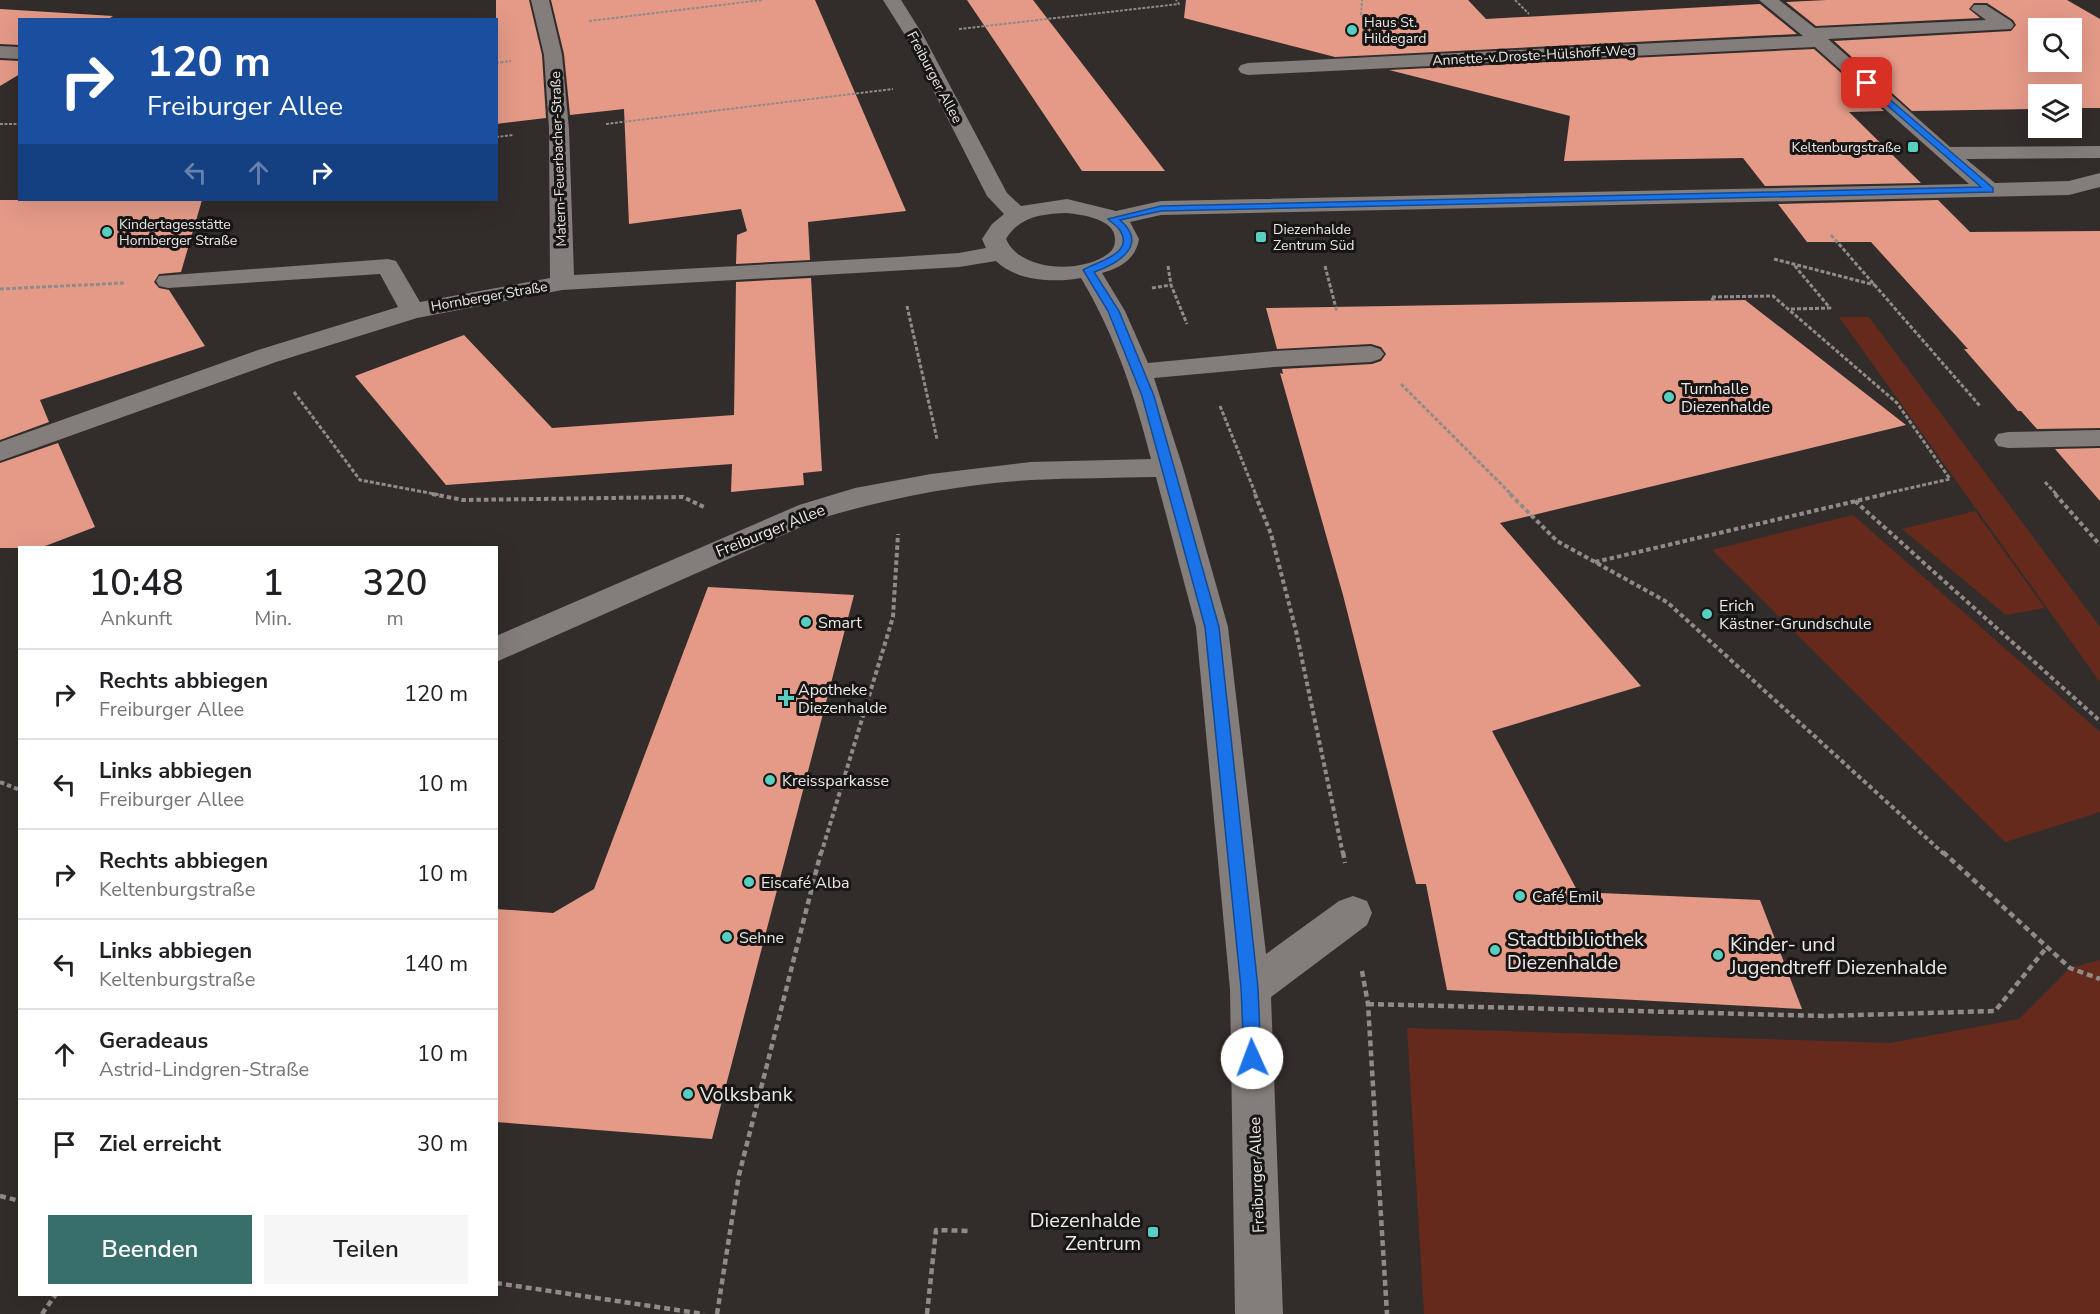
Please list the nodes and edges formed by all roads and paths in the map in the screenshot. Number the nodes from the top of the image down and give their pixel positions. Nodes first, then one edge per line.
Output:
1 (540, 0) edge
2 (762, 0) edge
3 (892, 0) edge
4 (1176, 0) edge
5 (1362, 0) edge
6 (1515, 0) edge
7 (1768, 0) edge
8 (1980, 9) dead end
9 (1361, 15) dead end
10 (1534, 20) dead end
11 (546, 26) junction
12 (914, 35) junction
13 (1815, 37) junction
14 (0, 52) edge
15 (18, 53) edge
16 (1248, 69) dead end
17 (939, 83) junction
18 (0, 124) edge
19 (18, 124) edge
20 (606, 124) dead end
21 (1946, 153) junction
22 (2096, 156) edge
23 (2100, 180) edge
24 (1990, 190) junction
25 (1795, 195) junction
26 (1161, 208) junction
27 (1017, 214) junction
28 (1112, 219) junction
29 (1000, 253) junction
30 (1774, 259) dead end
31 (898, 264) junction
32 (1793, 264) junction
33 (1088, 270) junction
34 (168, 281) joint
35 (562, 283) junction
36 (1877, 286) junction
37 (0, 289) edge
38 (1714, 301) dead end
39 (1790, 309) junction
40 (412, 311) junction
41 (1371, 354) joint
42 (267, 356) junction
43 (1204, 367) junction
44 (1138, 372) junction
45 (2100, 438) edge
46 (2008, 440) junction
47 (0, 452) edge
48 (1169, 468) junction
49 (931, 483) junction
50 (1855, 501) junction
51 (760, 533) junction
52 (2100, 545) edge
53 (1595, 562) junction
54 (498, 649) edge
55 (2100, 721) edge
56 (0, 782) edge
57 (18, 789) edge
58 (1353, 913) junction
59 (2047, 947) junction
60 (2100, 979) edge
61 (1250, 988) junction
62 (1368, 1004) junction
63 (0, 1196) edge
64 (18, 1201) edge
65 (971, 1231) dead end
66 (498, 1283) edge
67 (55, 1296) edge
68 (42, 1314) edge
69 (704, 1314) edge
70 (717, 1314) edge
71 (927, 1314) edge
72 (1259, 1314) edge
73 (1387, 1314) edge

1 - 11 street, Matern-Feuerbacher-Straße
2 - 11 path
3 - 12 street, Freiburger Allee
4 - 12 path
5 - 9 path
6 - 10 path
7 - 13 street
8 - 13 street, Annette-v.Droste-Hülshoff-Weg
11 - 35 street, Matern-Feuerbacher-Straße
12 - 17 street, Freiburger Allee
13 - 16 street, Annette-v.Droste-Hülshoff-Weg
13 - 21 street
14 - 15 street
17 - 20 path
17 - 27 street, Freiburger Allee
18 - 19 path
21 - 22 street
21 - 24 street
23 - 24 street
24 - 25 street
25 - 26 street
25 - 36 path
26 - 28 street
26 - 43 path
27 - 28 street
27 - 29 street
28 - 33 street
29 - 31 street, Hornberger Straße
29 - 33 street
30 - 32 path
31 - 35 street, Hornberger Straße
31 - 49 path
32 - 36 path
32 - 39 path
33 - 44 street, Freiburger Allee
34 - 37 path
34 - 40 street
35 - 40 street, Hornberger Straße
36 - 46 path
38 - 39 path
39 - 50 path
40 - 42 street, Hornberger Straße
41 - 43 street
41 - 53 path
42 - 47 street, Hornberger Straße
42 - 51 path
43 - 44 street
43 - 58 path
44 - 48 street, Freiburger Allee
45 - 46 street
46 - 52 path
48 - 49 street, Freiburger Allee
48 - 61 street, Freiburger Allee
49 - 51 street, Freiburger Allee
49 - 70 path
50 - 53 path
50 - 55 path
51 - 54 street, Freiburger Allee
53 - 59 path
56 - 57 path
58 - 61 street
58 - 62 path
59 - 60 path
59 - 62 path
61 - 72 street, Freiburger Allee
62 - 73 path
63 - 64 path
65 - 71 path
66 - 69 path
67 - 68 path

